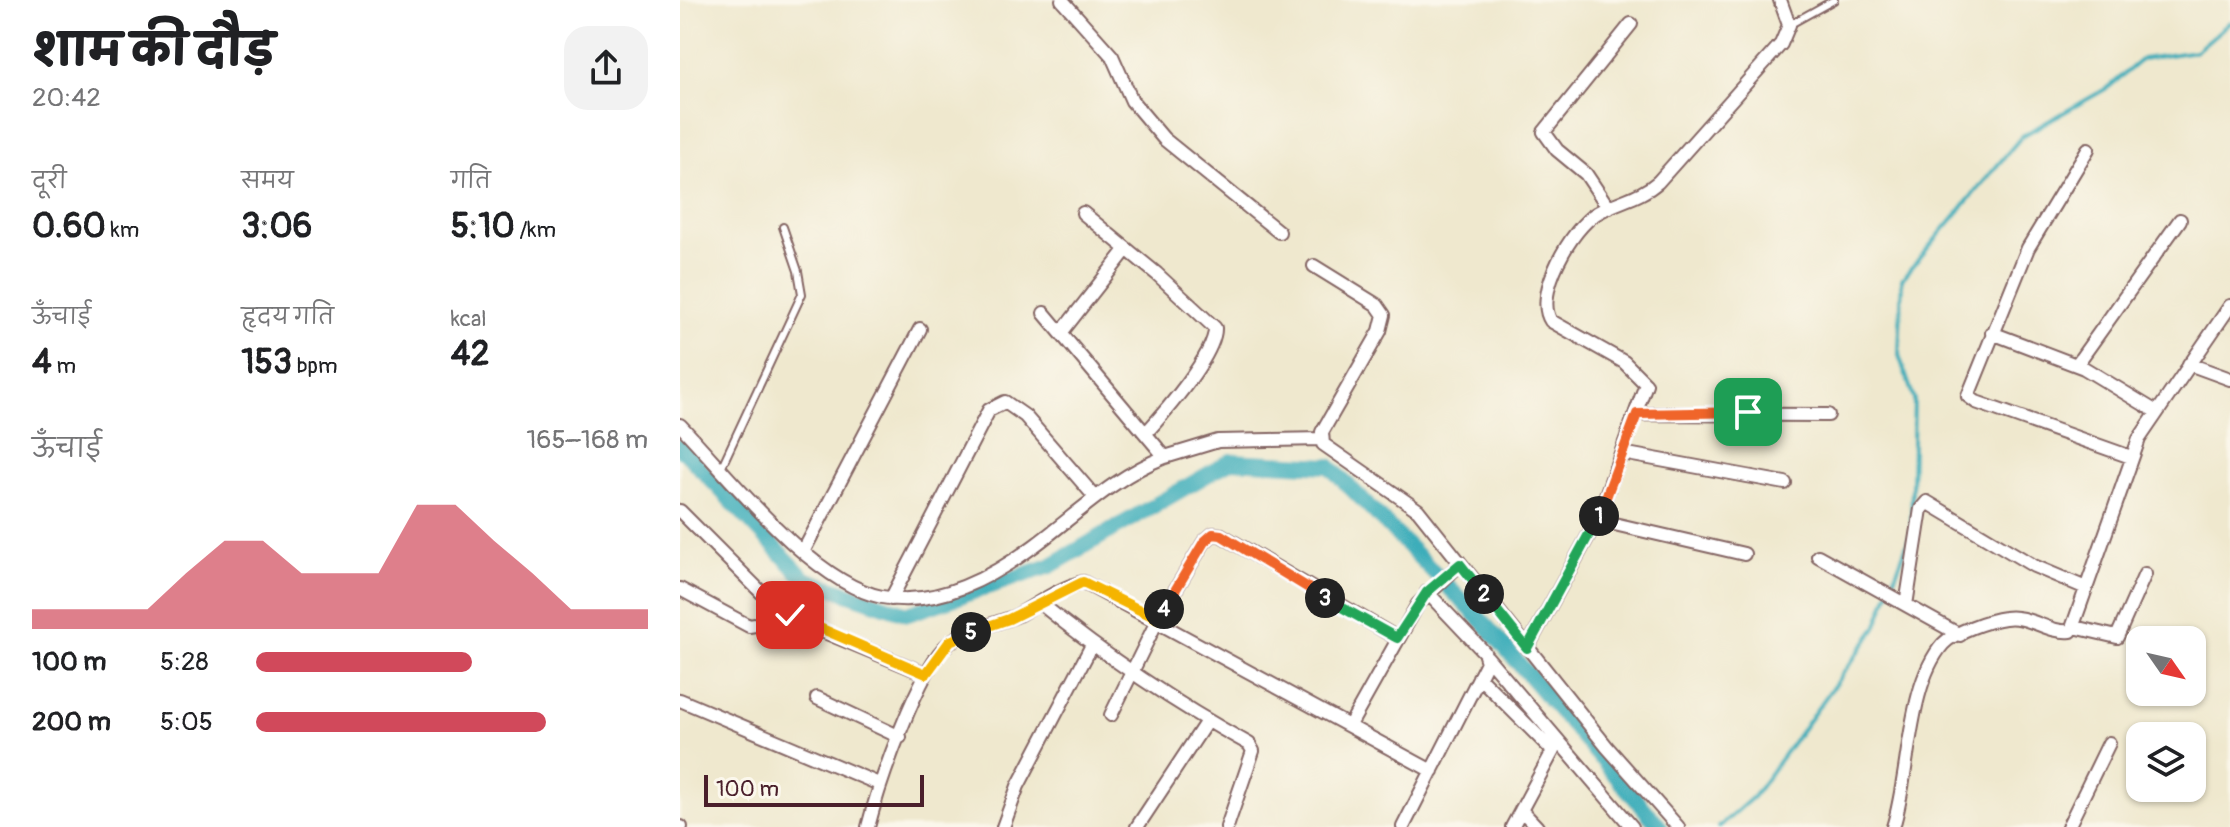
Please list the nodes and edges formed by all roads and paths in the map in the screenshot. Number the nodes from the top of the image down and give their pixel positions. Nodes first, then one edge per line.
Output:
1 (1062, 0) edge
2 (1780, 0) edge
3 (1834, 0) edge
4 (1631, 24) dead end
5 (1789, 25) junction
6 (2088, 149) dead end
7 (1608, 207) junction
8 (1083, 213) dead end
9 (2180, 220) dead end
10 (783, 227) dead end
11 (1279, 232) dead end
12 (1126, 250) junction
13 (1314, 266) dead end
14 (2230, 306) edge
15 (1044, 313) dead end
16 (920, 329) dead end
17 (1061, 333) junction
18 (1992, 333) junction
19 (2077, 364) junction
20 (2189, 364) junction
21 (2230, 379) edge
22 (2155, 411) junction
23 (1637, 414) junction
24 (1828, 415) dead end
25 (680, 425) edge
26 (1146, 433) junction
27 (1321, 439) junction
28 (1622, 453) junction
29 (1165, 457) junction
30 (2131, 457) junction
31 (721, 468) junction
32 (1785, 483) dead end
33 (1095, 497) junction
34 (680, 511) edge
35 (1597, 520) junction
36 (803, 552) junction
37 (1744, 554) dead end
38 (1818, 556) dead end
39 (1455, 568) junction
40 (2145, 574) dead end
41 (2086, 588) junction
42 (680, 589) edge
43 (1431, 589) junction
44 (891, 599) junction
45 (1040, 603) junction
46 (1902, 603) junction
47 (775, 606) junction
48 (1158, 619) junction
49 (2074, 627) junction
50 (1960, 635) junction
51 (1397, 638) junction
52 (1092, 645) junction
53 (1527, 648) junction
54 (1487, 657) junction
55 (1133, 670) junction
56 (926, 674) junction
57 (1479, 677) junction
58 (817, 698) dead end
59 (680, 700) edge
60 (1111, 715) dead end
61 (1207, 721) junction
62 (1350, 725) junction
63 (900, 737) junction
64 (2109, 743) dead end
65 (1432, 771) junction
66 (879, 784) junction
67 (1521, 810) junction
68 (868, 827) edge
69 (1003, 827) edge
70 (1137, 827) edge
71 (1227, 827) edge
72 (1403, 827) edge
73 (1512, 827) edge
74 (1537, 827) edge
75 (1632, 827) edge
76 (1678, 827) edge
77 (1893, 827) edge
78 (2068, 827) edge

1 - 11 street
2 - 5 street
3 - 5 lane
4 - 7 street
5 - 7 street
6 - 18 street
7 - 23 street
8 - 12 street
9 - 19 street
10 - 31 lane
12 - 17 street
12 - 26 street
13 - 27 street
14 - 20 street
15 - 17 street
16 - 36 street
17 - 26 street
18 - 19 street
18 - 30 street
19 - 22 street
20 - 21 street
20 - 22 street
22 - 30 street
23 - 24 street
23 - 28 street
25 - 31 street
26 - 29 street
27 - 29 street
27 - 39 street
28 - 32 street
28 - 35 street
29 - 33 street
30 - 41 street
31 - 36 street
33 - 44 street
33 - 44 street
34 - 47 street
35 - 37 street
35 - 53 street
36 - 44 street
38 - 46 street
39 - 43 street
39 - 53 street
40 - 49 street
41 - 46 street
41 - 49 street
42 - 47 street
43 - 51 street
43 - 54 street
45 - 48 street
45 - 52 street
45 - 56 street
46 - 50 street
47 - 56 street
48 - 51 street
48 - 55 street
48 - 62 street
49 - 50 street
50 - 77 street
51 - 62 street
52 - 55 street
52 - 69 street
53 - 76 street
54 - 57 street
54 - 75 street
55 - 60 street
55 - 61 street
56 - 63 street
57 - 65 street
57 - 67 street
58 - 63 street
59 - 66 street
61 - 70 street
61 - 71 street
62 - 65 street
63 - 66 street
64 - 78 street
65 - 72 street
66 - 68 street
67 - 73 street
67 - 74 street

